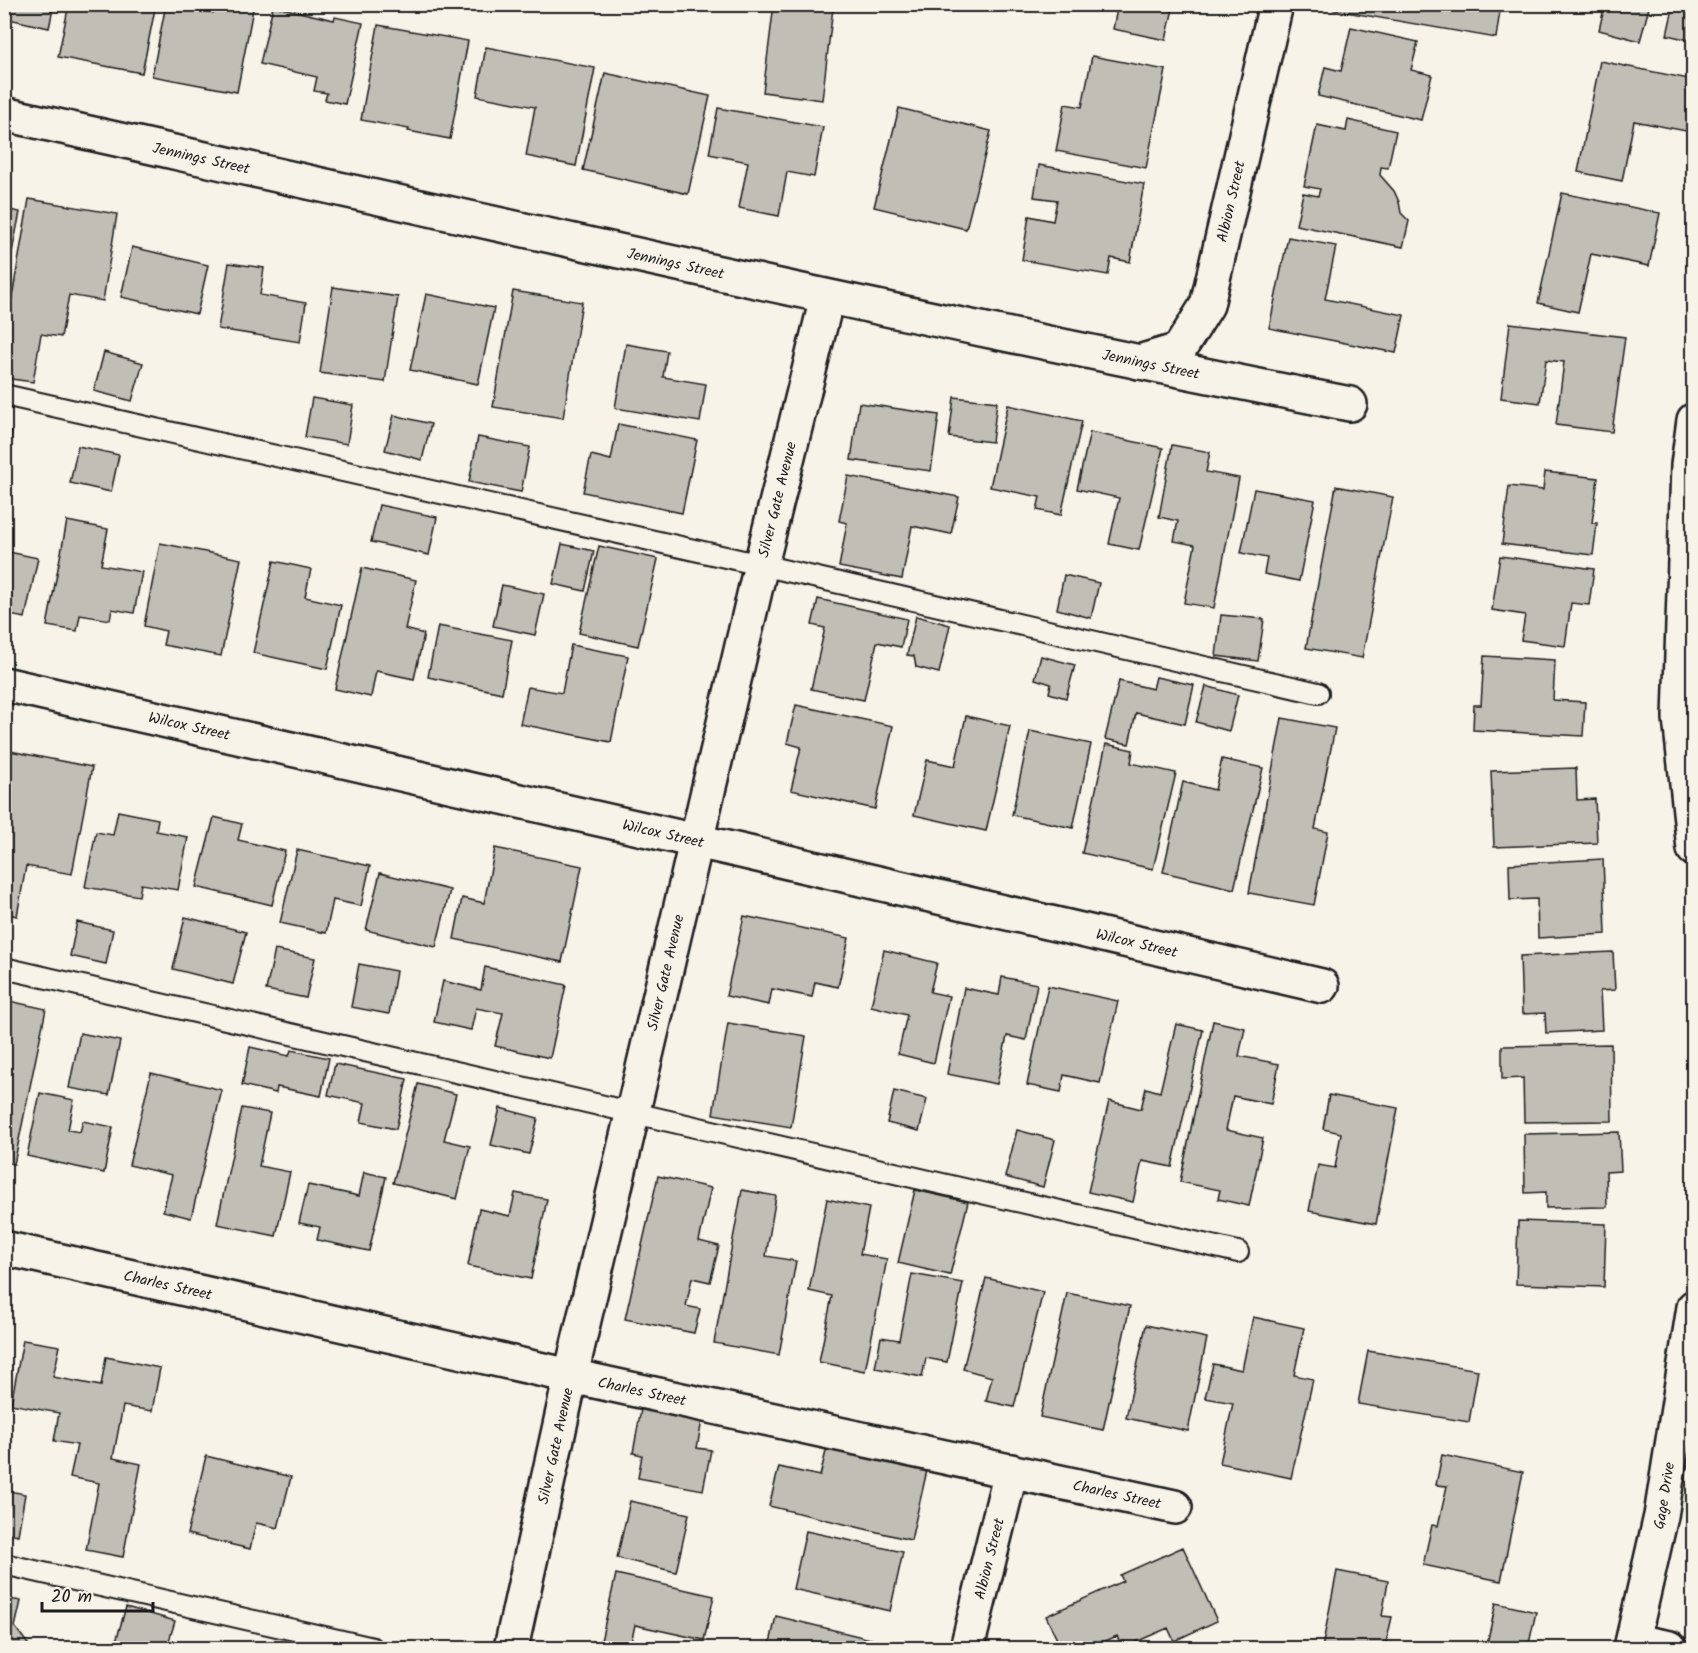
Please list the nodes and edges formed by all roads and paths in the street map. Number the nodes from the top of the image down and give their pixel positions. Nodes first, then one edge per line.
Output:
1 (1276, 4) edge
2 (4, 114) edge
3 (827, 298) junction
4 (1137, 363) junction
5 (4, 395) edge
6 (1350, 404) dead end
7 (1694, 420) edge
8 (1691, 465) edge
9 (761, 565) junction
10 (4, 684) edge
11 (1318, 693) dead end
12 (698, 841) junction
13 (1694, 849) edge
14 (4, 968) edge
15 (1322, 986) dead end
16 (634, 1112) junction
17 (4, 1248) edge
18 (1238, 1252) dead end
19 (1694, 1307) edge
20 (572, 1375) junction
21 (1011, 1471) junction
22 (1175, 1507) dead end
23 (4, 1564) edge
24 (1632, 1645) edge
25 (373, 1648) edge
26 (511, 1648) edge
27 (967, 1648) edge
28 (1671, 1648) edge

1 - 4 street, Albion Street
2 - 3 street, Jennings Street
3 - 4 street, Jennings Street
3 - 9 street, Silver Gate Avenue
4 - 6 street, Jennings Street
5 - 9 lane
7 - 8 street
8 - 13 street
9 - 11 lane
9 - 12 street, Silver Gate Avenue
10 - 12 street, Wilcox Street
12 - 15 street, Wilcox Street
12 - 16 street, Silver Gate Avenue
14 - 16 lane
16 - 18 lane
16 - 20 street, Silver Gate Avenue
17 - 20 street, Charles Street
19 - 24 street, Gage Drive
20 - 21 street, Charles Street
20 - 26 street, Silver Gate Avenue
21 - 22 street, Charles Street
21 - 27 street, Albion Street
23 - 25 lane
24 - 28 street

